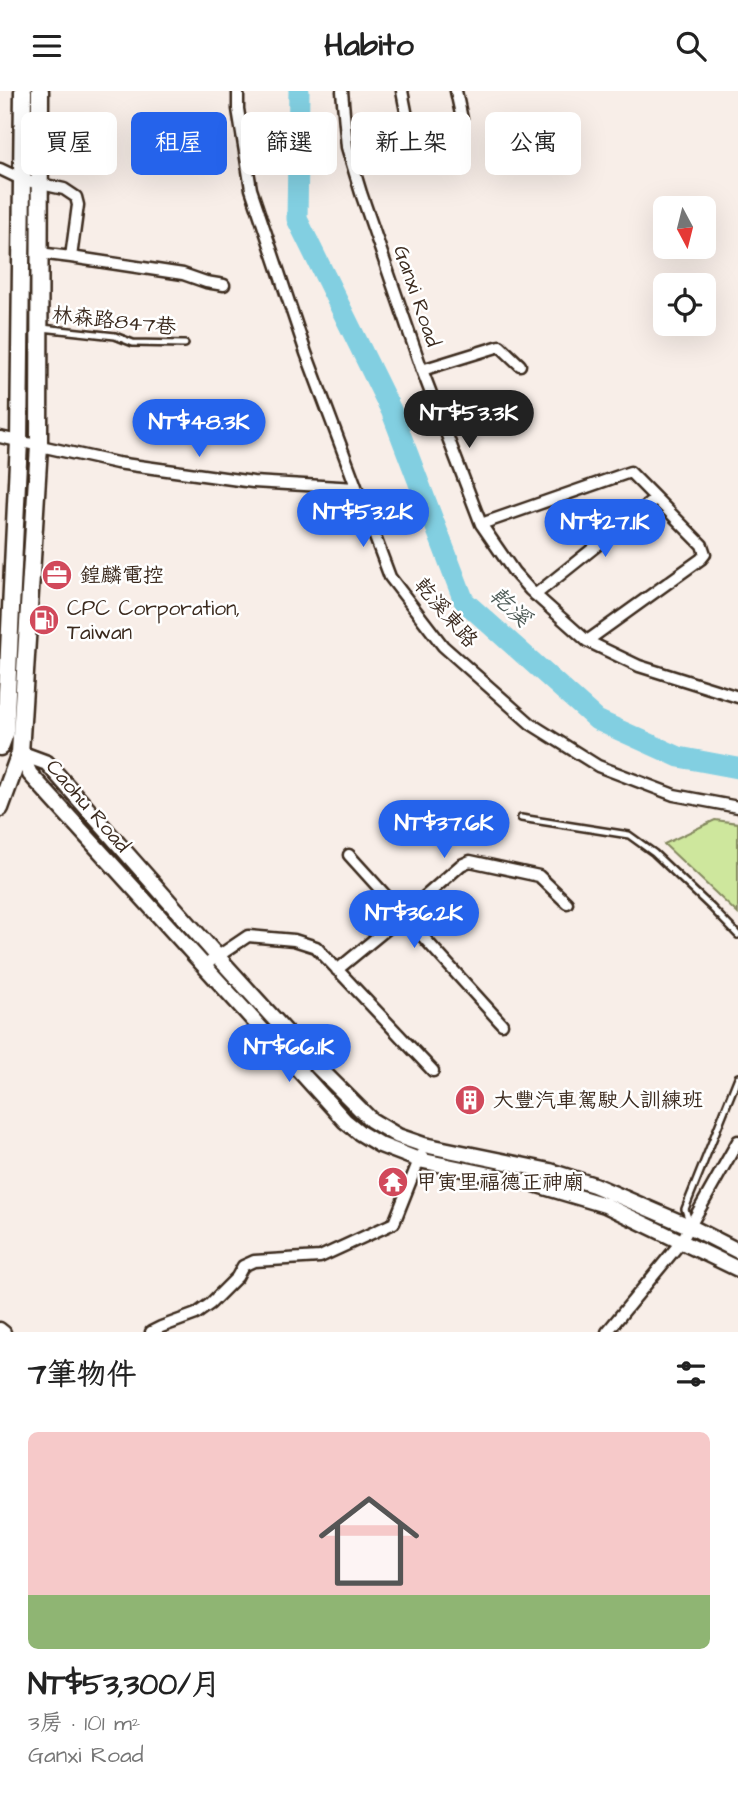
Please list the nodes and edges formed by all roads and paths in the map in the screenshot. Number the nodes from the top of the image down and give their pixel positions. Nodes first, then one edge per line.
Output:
1 (23, 91) edge
2 (40, 91) edge
3 (238, 91) edge
4 (342, 91) edge
5 (402, 91) edge
6 (456, 91) edge
7 (406, 112) edge
8 (460, 112) edge
9 (0, 169) edge
10 (31, 181) junction
11 (39, 253) junction
12 (71, 257) junction
13 (225, 285) dead end
14 (38, 328) junction
15 (186, 344) dead end
16 (520, 365) dead end
17 (422, 370) junction
18 (0, 437) edge
19 (19, 441) junction
20 (39, 446) junction
21 (356, 488) junction
22 (655, 499) junction
23 (481, 524) junction
24 (535, 595) junction
25 (587, 641) junction
26 (738, 697) edge
27 (2, 736) edge
28 (20, 753) junction
29 (738, 807) edge
30 (0, 808) edge
31 (521, 818) dead end
32 (349, 855) dead end
33 (567, 903) dead end
34 (404, 915) junction
35 (738, 935) edge
36 (218, 957) junction
37 (205, 965) junction
38 (337, 970) junction
39 (502, 1024) dead end
40 (433, 1071) dead end
41 (738, 1077) edge
42 (738, 1141) edge
43 (424, 1145) junction
44 (419, 1160) junction
45 (691, 1227) junction
46 (681, 1241) junction
47 (738, 1251) edge
48 (738, 1269) edge
49 (0, 1328) edge
50 (5, 1332) edge
51 (151, 1332) edge
52 (607, 1332) edge

1 - 10 main road
2 - 10 main road
3 - 21 street, 乾溪東路
4 - 17 street, Ganxi Road
5 - 7 street
6 - 8 street
9 - 10 street
10 - 11 main road
10 - 12 street
10 - 19 main road
11 - 12 street
11 - 14 main road
12 - 13 street
14 - 15 lane, 林森路847巷
14 - 20 main road
16 - 17 street
17 - 23 street, Ganxi Road
18 - 19 street
19 - 20 street
19 - 27 main road
20 - 21 street
20 - 28 main road
21 - 29 street, 乾溪東路
22 - 23 street
22 - 24 street
22 - 25 street
23 - 24 street, Ganxi Road
24 - 25 street, Ganxi Road
25 - 26 street, Ganxi Road
27 - 28 street
28 - 30 main road
28 - 36 street, Caohu Road
28 - 37 street, Caohu Road
31 - 35 lane
32 - 34 street
33 - 34 street
34 - 38 street
34 - 39 street
36 - 37 street
36 - 38 street
36 - 43 street, Caohu Road
37 - 44 street, Caohu Road
38 - 40 street
41 - 45 lane
42 - 45 street
43 - 44 street
43 - 45 street, Caohu Road
44 - 46 street, Caohu Road
44 - 51 street
45 - 46 street
45 - 47 street, Caohu Road
46 - 48 street, Caohu Road
46 - 52 street
49 - 50 street

